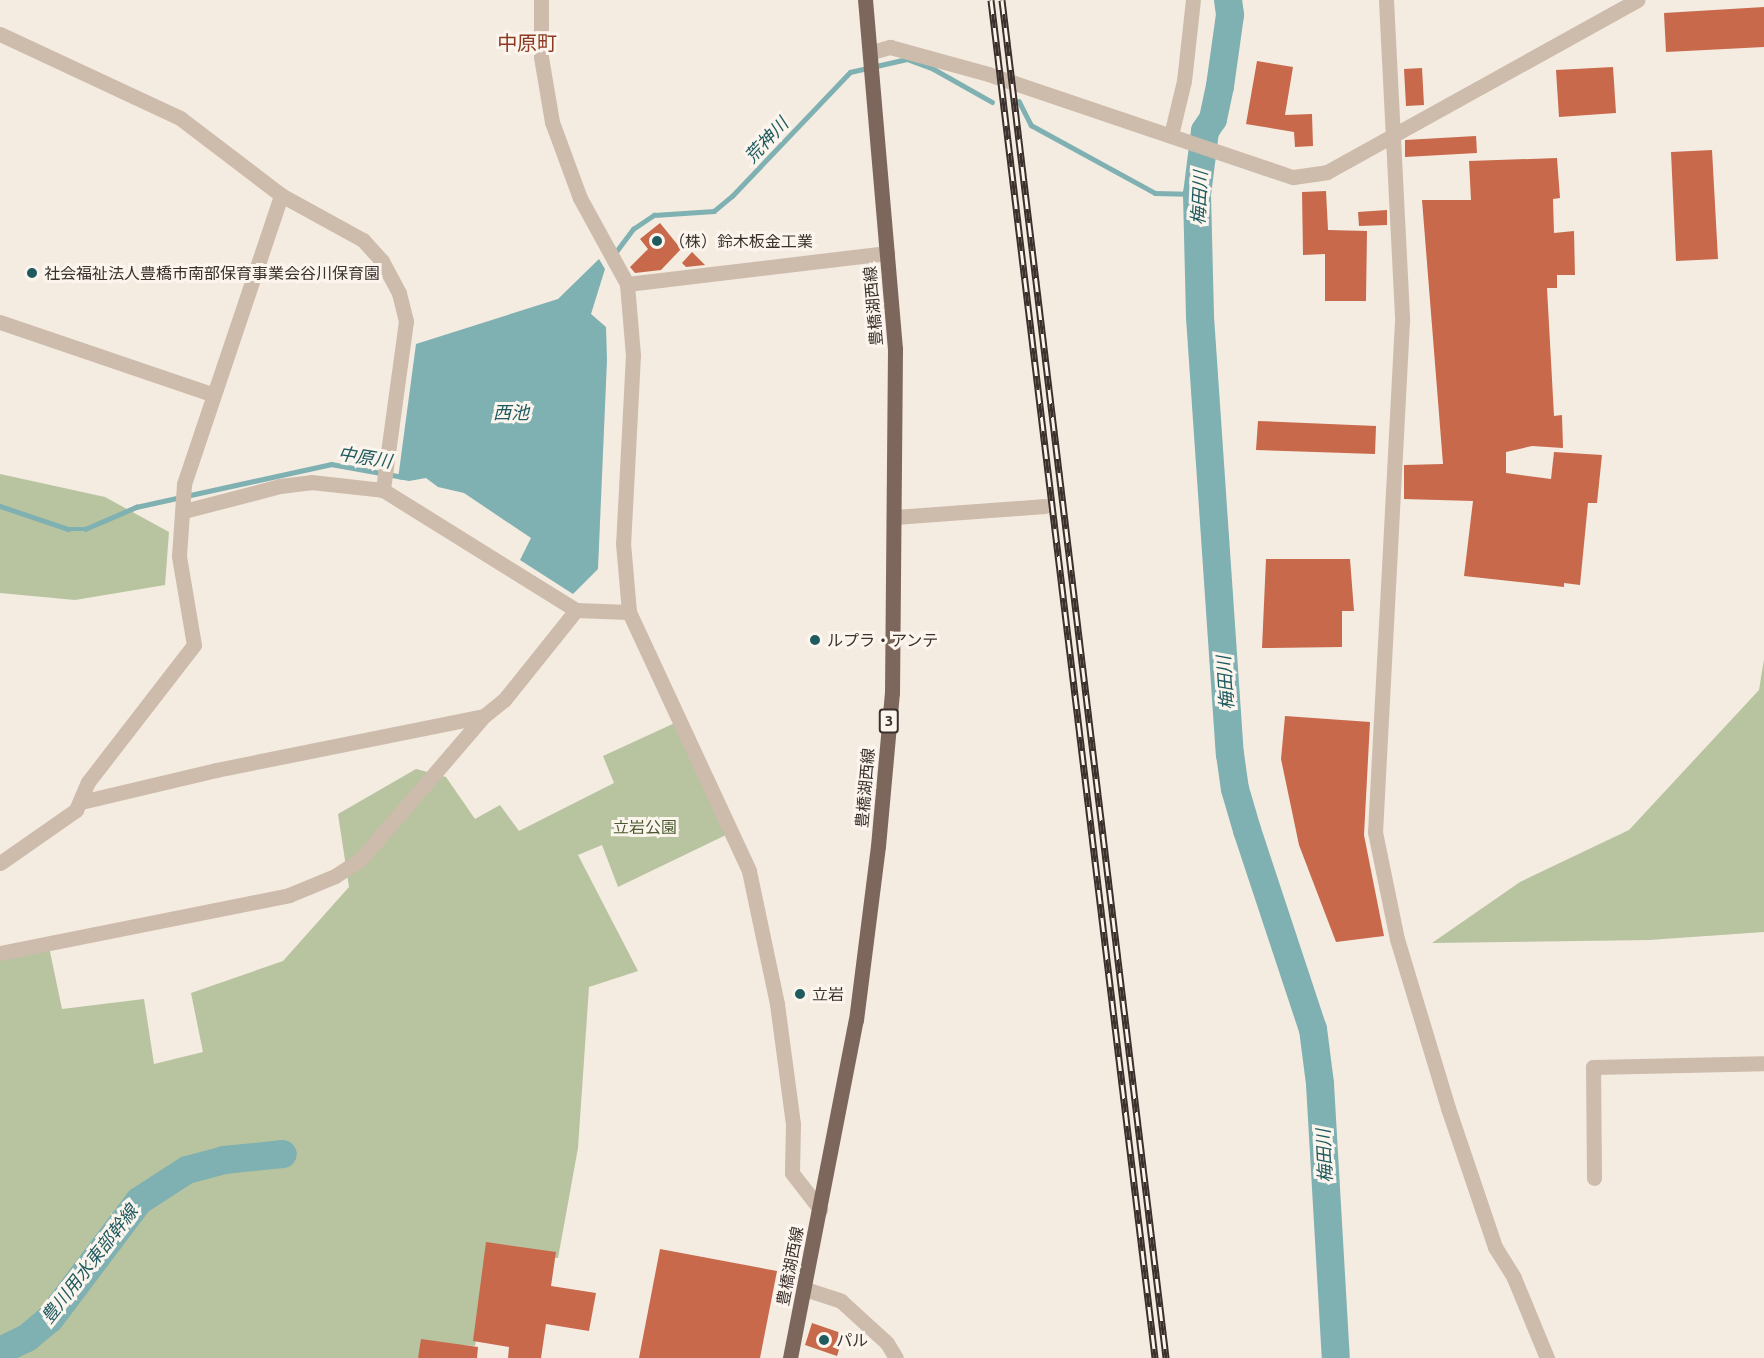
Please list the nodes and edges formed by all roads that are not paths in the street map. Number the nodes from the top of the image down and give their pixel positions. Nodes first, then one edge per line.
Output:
1 (541, 0) edge
2 (865, 0) edge
3 (1193, 0) edge
4 (1386, 0) edge
5 (1637, 0) edge
6 (0, 34) edge
7 (872, 64) junction
8 (1174, 136) junction
9 (1395, 136) junction
10 (281, 195) junction
11 (887, 253) junction
12 (627, 284) junction
13 (0, 322) edge
14 (211, 394) junction
15 (383, 487) junction
16 (1045, 506) dead end
17 (185, 507) junction
18 (895, 517) junction
19 (576, 610) junction
20 (629, 612) junction
21 (484, 716) junction
22 (81, 802) junction
23 (0, 863) edge
24 (0, 953) edge
25 (1764, 1063) edge
26 (1594, 1178) dead end
27 (820, 1209) junction
28 (804, 1289) junction
29 (790, 1358) edge
30 (896, 1358) edge
31 (1547, 1358) edge

1 - 12 street
2 - 7 main road, 豊橋湖西線 / 3
3 - 8 street
4 - 9 street
5 - 9 street
6 - 10 street
7 - 8 street
7 - 11 main road, 豊橋湖西線 / 3
8 - 9 street
9 - 31 street
10 - 14 street
10 - 15 street
11 - 12 street
11 - 18 main road, 豊橋湖西線 / 3
12 - 20 street
13 - 14 street
14 - 17 street
15 - 17 street
15 - 19 street
16 - 18 street
17 - 22 street
18 - 27 main road, 豊橋湖西線 / 3
19 - 20 street
19 - 21 street
20 - 27 street
21 - 22 street
21 - 24 street
22 - 23 street
25 - 26 street
27 - 28 main road, 豊橋湖西線 / 3
28 - 29 main road, 豊橋湖西線 / 3
28 - 30 street

